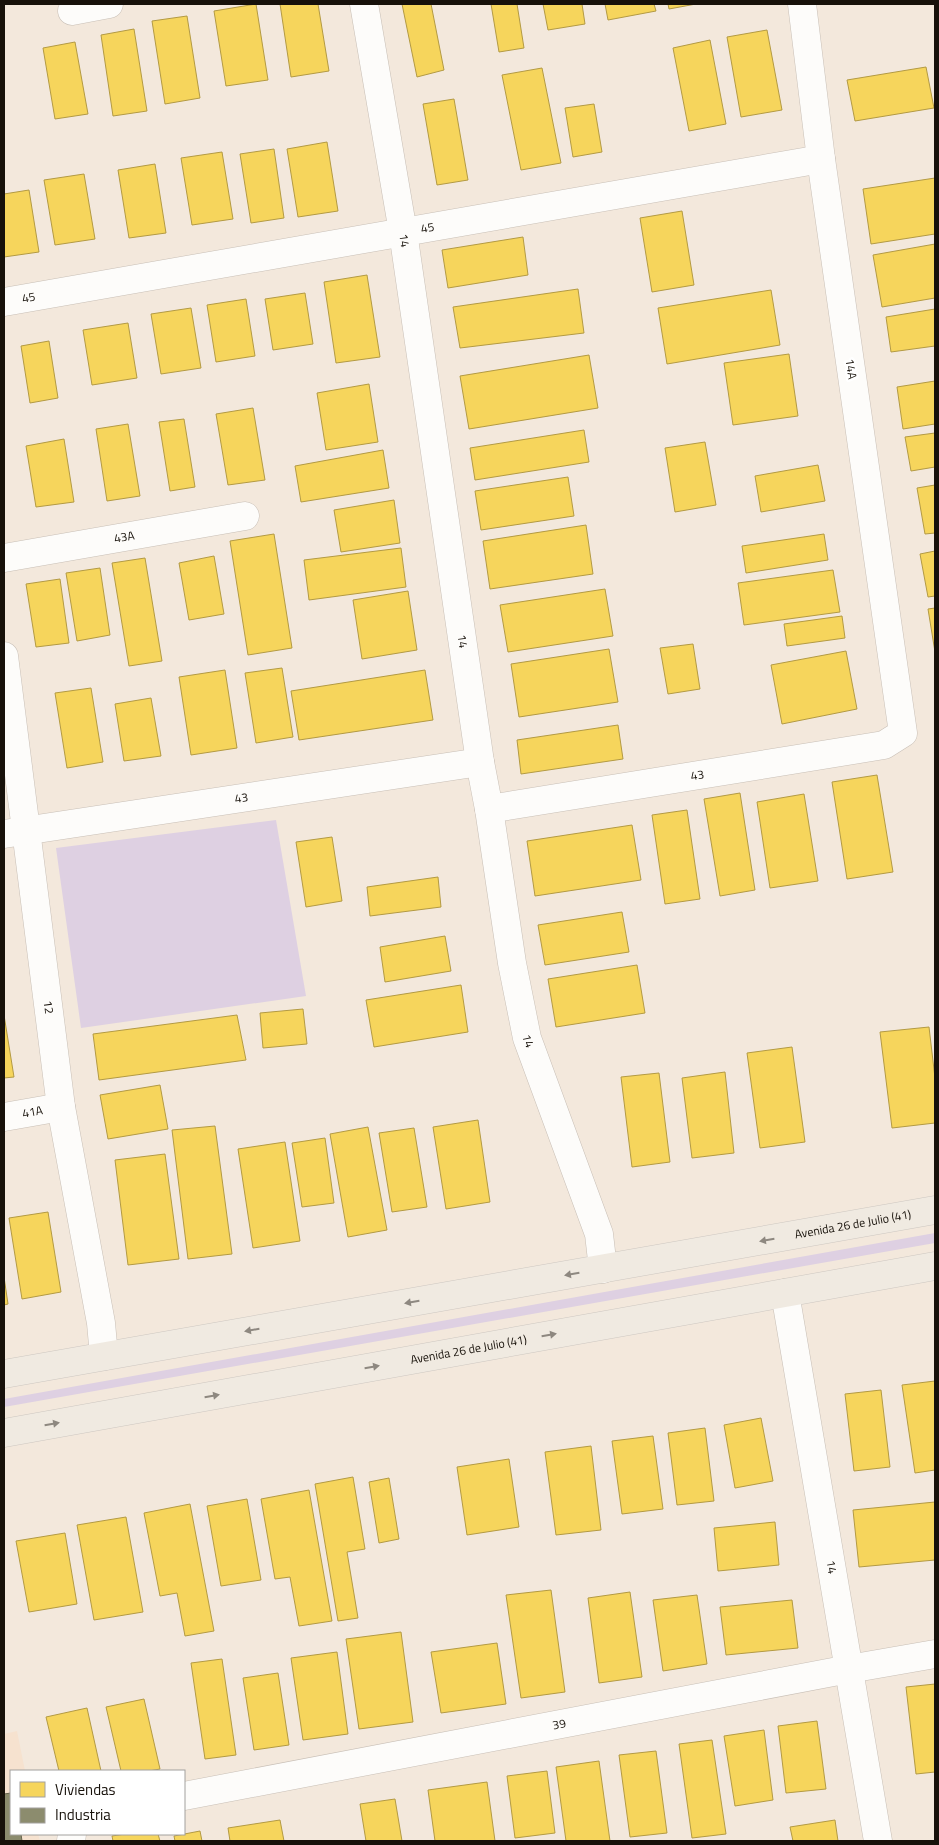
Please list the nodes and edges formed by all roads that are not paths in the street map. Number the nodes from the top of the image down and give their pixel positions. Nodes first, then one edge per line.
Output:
1 (109, 4) edge
2 (364, 4) edge
3 (802, 4) edge
4 (72, 11) dead end
5 (821, 159) junction
6 (402, 232) junction
7 (4, 302) edge
8 (245, 516) dead end
9 (4, 558) edge
10 (4, 656) edge
11 (902, 733) joint
12 (480, 762) junction
13 (489, 809) junction
14 (15, 833) edge
15 (61, 1107) junction
16 (4, 1117) edge
17 (935, 1210) edge
18 (935, 1266) edge
19 (603, 1269) junction
20 (785, 1293) junction
21 (104, 1356) junction
22 (4, 1374) edge
23 (4, 1433) edge
24 (935, 1654) edge
25 (849, 1669) junction
26 (185, 1796) edge
27 (878, 1841) edge

1 - 4 street
2 - 6 street, 14
3 - 5 street, 14A
5 - 6 street, 45
5 - 11 street, 14A
6 - 7 street, 45
6 - 12 street, 14
8 - 9 street, 43A
10 - 14 street, 12
11 - 13 street, 43
12 - 13 street, 14
12 - 14 street, 43
13 - 19 street, 14
14 - 15 street, 12
15 - 16 street, 41A
15 - 21 street, 12
17 -> 19 main road, Avenida 26 de Julio (41)
18 - 20 main road, Avenida 26 de Julio (41)
19 -> 21 main road, Avenida 26 de Julio (41)
23 -> 20 main road, Avenida 26 de Julio (41)
20 - 25 street, 14
21 - 22 main road, Avenida 26 de Julio (41)
24 - 25 street, 39
25 - 26 street, 39
25 - 27 street, 14

